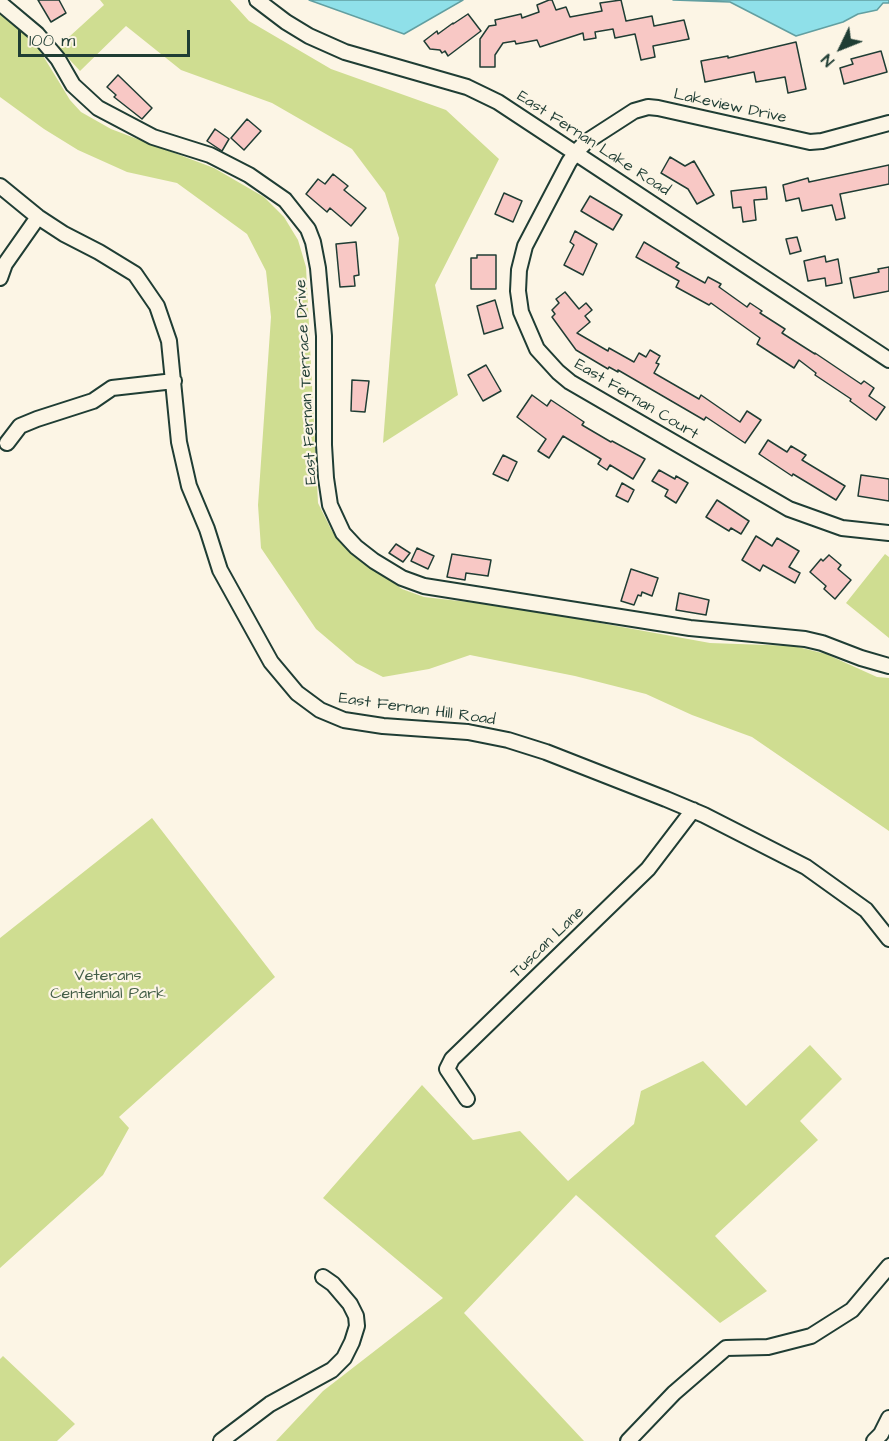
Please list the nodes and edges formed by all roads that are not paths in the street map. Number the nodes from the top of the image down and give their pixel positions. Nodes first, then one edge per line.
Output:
1 (257, 0) edge
2 (0, 3) edge
3 (889, 123) edge
4 (576, 152) junction
5 (0, 186) edge
6 (38, 217) junction
7 (0, 278) edge
8 (888, 355) edge
9 (174, 381) junction
10 (7, 443) dead end
11 (889, 533) edge
12 (889, 666) edge
13 (693, 810) junction
14 (889, 939) edge
15 (467, 1099) dead end
16 (889, 1266) edge
17 (323, 1277) dead end
18 (889, 1418) edge
19 (221, 1441) edge
20 (628, 1441) edge
21 (874, 1441) edge

1 - 4 street, East Fernan Lake Road
2 - 12 street, East Fernan Terrace Drive
3 - 4 street, Lakeview Drive
4 - 8 street, East Fernan Lake Road
4 - 11 street, East Fernan Court
5 - 6 street, East Fernan Hill Road
6 - 7 street
6 - 9 street, East Fernan Hill Road
9 - 10 street
9 - 13 street, East Fernan Hill Road
13 - 14 street, East Fernan Hill Road
13 - 15 street, Tuscan Lane
16 - 20 street
17 - 19 street
18 - 21 street

